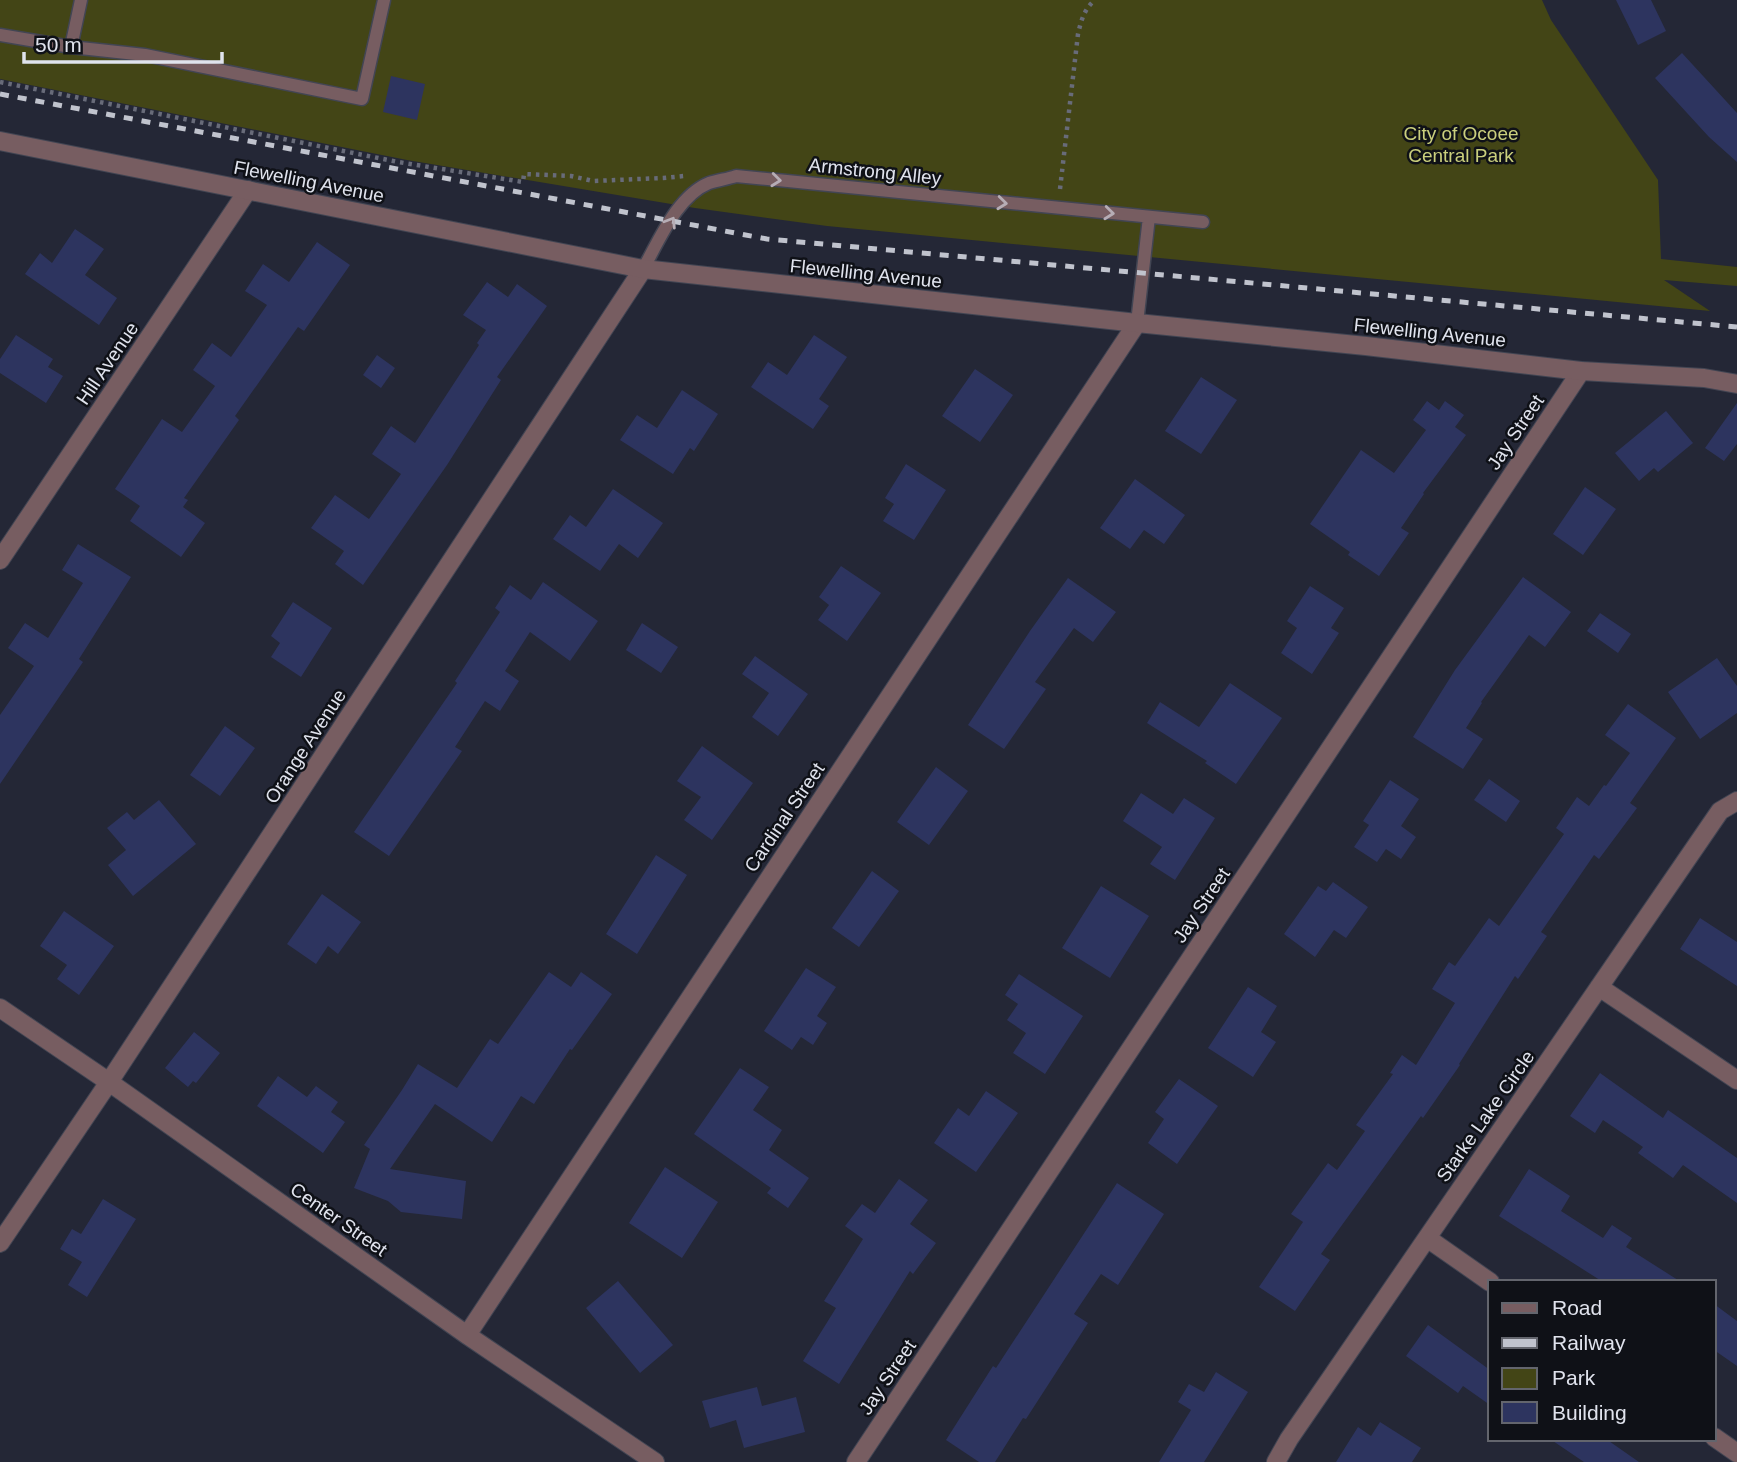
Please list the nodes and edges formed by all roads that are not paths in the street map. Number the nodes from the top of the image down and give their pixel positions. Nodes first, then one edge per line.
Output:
1 (81, 0) edge
2 (384, 0) edge
3 (0, 35) edge
4 (71, 47) junction
5 (0, 141) edge
6 (248, 190) junction
7 (1149, 217) junction
8 (1203, 222) dead end
9 (643, 269) junction
10 (1137, 323) junction
11 (1581, 371) junction
12 (1737, 384) edge
13 (0, 560) edge
14 (1737, 801) edge
15 (1599, 987) junction
16 (0, 1008) edge
17 (1737, 1080) edge
18 (109, 1082) junction
19 (1427, 1238) junction
20 (0, 1243) edge
21 (1488, 1281) edge
22 (467, 1335) junction
23 (1716, 1438) edge
24 (1737, 1453) edge
25 (655, 1462) edge
26 (856, 1462) edge
27 (1276, 1462) edge

1 - 4 lane
2 - 4 lane
3 - 4 lane
5 - 6 street, Flewelling Avenue
6 - 9 street, Flewelling Avenue
6 - 13 street, Hill Avenue
7 - 8 lane, Armstrong Alley
9 -> 7 lane, Armstrong Alley
7 - 10 lane
9 - 10 street, Flewelling Avenue
9 - 18 street, Orange Avenue
10 - 11 street, Flewelling Avenue
10 - 22 street, Cardinal Street
11 - 12 street, Flewelling Avenue
11 - 26 street, Jay Street
14 - 15 street, Starke Lake Circle
15 - 17 street
15 - 19 street, Starke Lake Circle
16 - 18 street, Center Street
18 - 20 street, Orange Avenue
18 - 22 street, Center Street
19 - 21 street
19 - 27 street, Starke Lake Circle
22 - 25 street, Center Street
23 - 24 street

